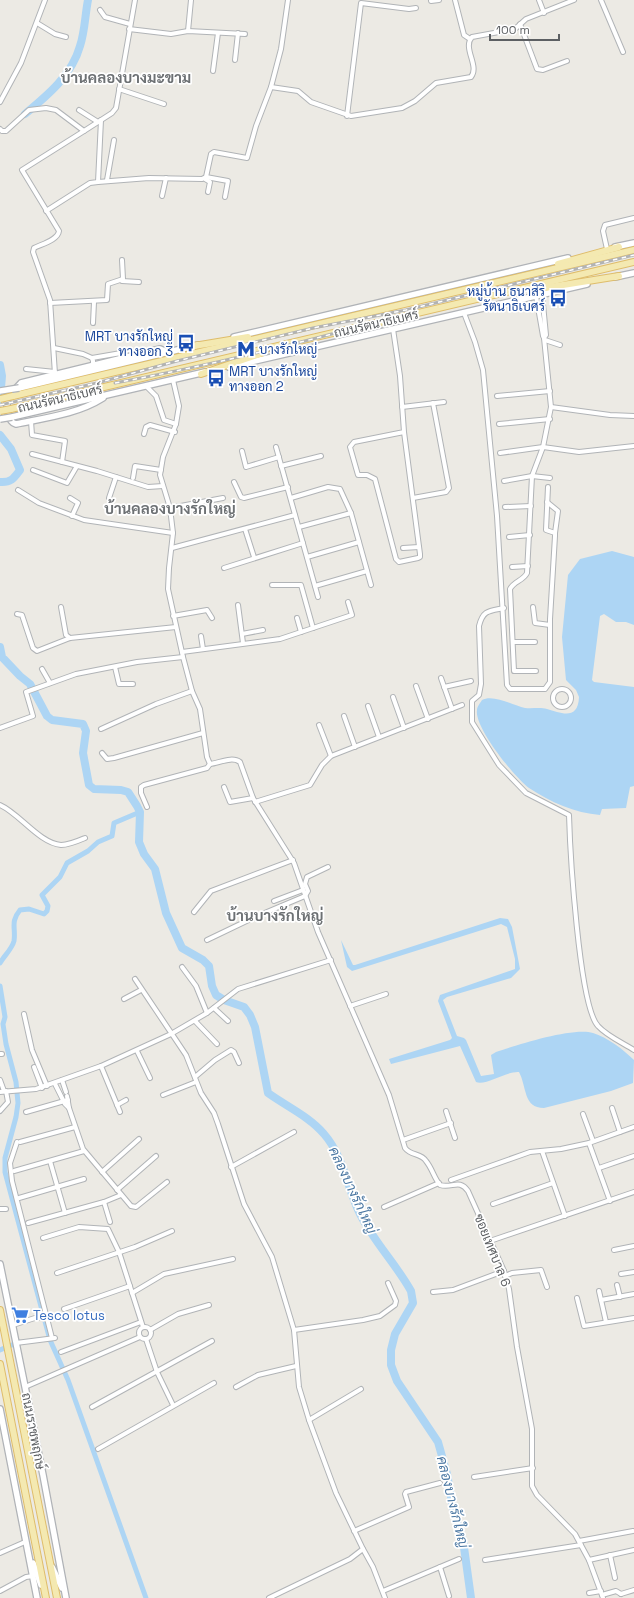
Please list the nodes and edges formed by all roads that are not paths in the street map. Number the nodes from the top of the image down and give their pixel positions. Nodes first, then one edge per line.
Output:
1 (45, 0) edge
2 (135, 0) edge
3 (191, 0) edge
4 (288, 0) edge
5 (439, 0) edge
6 (455, 0) edge
7 (539, 0) edge
8 (574, 0) edge
9 (601, 0) edge
10 (361, 2) edge
11 (431, 2) dead end
12 (416, 8) dead end
13 (100, 10) dead end
14 (544, 13) junction
15 (37, 23) junction
16 (520, 24) junction
17 (130, 27) junction
18 (188, 31) junction
19 (218, 33) junction
20 (238, 33) junction
21 (245, 34) dead end
22 (66, 37) dead end
23 (470, 39) junction
24 (623, 52) dead end
25 (235, 60) dead end
26 (567, 61) dead end
27 (213, 71) dead end
28 (271, 88) junction
29 (119, 89) junction
30 (0, 102) edge
31 (164, 104) dead end
32 (79, 110) dead end
33 (347, 116) junction
34 (99, 121) junction
35 (0, 129) edge
36 (84, 131) junction
37 (114, 140) dead end
38 (166, 178) junction
39 (204, 178) junction
40 (107, 180) junction
41 (98, 182) junction
42 (208, 192) dead end
43 (162, 196) dead end
44 (225, 197) dead end
45 (46, 210) junction
46 (634, 218) edge
47 (634, 243) edge
48 (618, 246) junction
49 (607, 249) junction
50 (634, 250) edge
51 (122, 260) dead end
52 (634, 262) edge
53 (634, 273) edge
54 (619, 276) junction
55 (122, 281) junction
56 (138, 282) dead end
57 (491, 284) junction
58 (539, 295) junction
59 (493, 296) junction
60 (94, 302) junction
61 (50, 303) junction
62 (464, 313) junction
63 (93, 323) dead end
64 (393, 329) junction
65 (296, 330) junction
66 (545, 339) junction
67 (299, 341) junction
68 (560, 344) dead end
69 (194, 346) junction
70 (54, 348) junction
71 (167, 352) junction
72 (122, 353) dead end
73 (92, 358) junction
74 (93, 365) junction
75 (26, 369) dead end
76 (55, 373) junction
77 (200, 374) junction
78 (173, 380) junction
79 (146, 386) junction
80 (0, 391) edge
81 (550, 391) junction
82 (109, 395) junction
83 (496, 396) dead end
84 (0, 399) edge
85 (444, 402) dead end
86 (433, 403) junction
87 (402, 407) junction
88 (551, 407) junction
89 (0, 411) edge
90 (634, 416) edge
91 (0, 419) edge
92 (550, 419) junction
93 (31, 421) junction
94 (176, 424) junction
95 (499, 424) dead end
96 (174, 432) junction
97 (404, 432) junction
98 (144, 434) dead end
99 (634, 446) edge
100 (276, 447) dead end
101 (543, 447) junction
102 (242, 451) dead end
103 (500, 453) dead end
104 (32, 454) dead end
105 (321, 456) dead end
106 (279, 457) junction
107 (62, 462) junction
108 (77, 466) junction
109 (281, 466) junction
110 (34, 470) dead end
111 (161, 470) junction
112 (532, 476) junction
113 (116, 477) junction
114 (133, 478) dead end
115 (550, 478) dead end
116 (504, 481) dead end
117 (234, 482) dead end
118 (163, 486) junction
119 (288, 487) junction
120 (548, 487) dead end
121 (18, 490) dead end
122 (70, 498) dead end
123 (109, 498) dead end
124 (223, 498) dead end
125 (291, 498) junction
126 (413, 498) junction
127 (547, 502) junction
128 (531, 506) junction
129 (170, 508) junction
130 (504, 508) dead end
131 (351, 513) junction
132 (295, 515) junction
133 (72, 516) junction
134 (299, 527) junction
135 (245, 528) junction
136 (173, 533) junction
137 (555, 534) junction
138 (530, 535) junction
139 (509, 537) dead end
140 (359, 542) junction
141 (303, 543) junction
142 (419, 547) junction
143 (172, 548) junction
144 (403, 548) dead end
145 (254, 557) junction
146 (307, 557) junction
147 (528, 566) junction
148 (512, 567) dead end
149 (224, 568) dead end
150 (367, 571) junction
151 (371, 584) dead end
152 (272, 585) dead end
153 (315, 586) junction
154 (318, 597) dead end
155 (348, 602) dead end
156 (238, 605) dead end
157 (61, 607) dead end
158 (533, 607) dead end
159 (504, 608) junction
160 (17, 614) dead end
161 (173, 616) junction
162 (212, 618) dead end
163 (297, 618) dead end
164 (550, 625) junction
165 (176, 627) junction
166 (313, 628) junction
167 (263, 630) dead end
168 (301, 632) junction
169 (242, 634) junction
170 (201, 636) dead end
171 (70, 638) junction
172 (513, 642) junction
173 (535, 642) dead end
174 (243, 644) junction
175 (203, 649) junction
176 (182, 655) junction
177 (115, 667) junction
178 (42, 669) dead end
179 (536, 671) dead end
180 (441, 678) dead end
181 (471, 681) dead end
182 (50, 683) junction
183 (134, 684) dead end
184 (416, 686) dead end
185 (444, 687) junction
186 (547, 688) junction
187 (192, 692) junction
188 (554, 693) junction
189 (393, 697) dead end
190 (462, 705) dead end
191 (368, 706) dead end
192 (452, 709) junction
193 (344, 716) dead end
194 (428, 719) junction
195 (319, 725) dead end
196 (0, 728) edge
197 (404, 728) junction
198 (101, 729) dead end
199 (204, 733) junction
200 (379, 737) junction
201 (355, 747) junction
202 (102, 753) dead end
203 (331, 756) junction
204 (210, 764) junction
205 (224, 787) dead end
206 (254, 800) junction
207 (0, 805) edge
208 (147, 807) dead end
209 (85, 838) dead end
210 (293, 860) junction
211 (328, 867) dead end
212 (303, 890) junction
213 (305, 896) junction
214 (274, 901) dead end
215 (194, 912) dead end
216 (207, 940) dead end
217 (331, 960) junction
218 (182, 968) dead end
219 (135, 979) dead end
220 (141, 990) junction
221 (386, 994) dead end
222 (124, 999) dead end
223 (350, 1006) junction
224 (214, 1008) junction
225 (207, 1013) junction
226 (24, 1014) dead end
227 (195, 1021) junction
228 (228, 1021) dead end
229 (171, 1034) junction
230 (217, 1044) dead end
231 (634, 1050) edge
232 (137, 1051) junction
233 (239, 1063) dead end
234 (101, 1066) junction
235 (34, 1067) dead end
236 (195, 1077) junction
237 (150, 1078) dead end
238 (0, 1080) edge
239 (62, 1080) junction
240 (196, 1082) junction
241 (55, 1084) junction
242 (45, 1087) junction
243 (3, 1091) edge
244 (163, 1095) dead end
245 (67, 1096) junction
246 (126, 1100) dead end
247 (63, 1101) junction
248 (117, 1105) junction
249 (69, 1108) junction
250 (612, 1108) dead end
251 (446, 1110) dead end
252 (0, 1111) edge
253 (26, 1112) dead end
254 (120, 1112) dead end
255 (583, 1114) dead end
256 (450, 1123) junction
257 (75, 1127) junction
258 (634, 1127) edge
259 (294, 1132) dead end
260 (620, 1132) junction
261 (455, 1138) dead end
262 (139, 1139) dead end
263 (403, 1140) junction
264 (591, 1142) junction
265 (84, 1151) junction
266 (542, 1151) junction
267 (156, 1156) dead end
268 (634, 1156) edge
269 (50, 1161) junction
270 (231, 1167) junction
271 (599, 1168) junction
272 (14, 1171) dead end
273 (102, 1172) junction
274 (84, 1179) dead end
275 (451, 1180) dead end
276 (167, 1182) dead end
277 (439, 1183) junction
278 (552, 1183) junction
279 (57, 1187) junction
280 (117, 1190) junction
281 (634, 1192) edge
282 (121, 1195) junction
283 (18, 1198) dead end
284 (610, 1201) junction
285 (104, 1202) junction
286 (493, 1204) dead end
287 (384, 1207) dead end
288 (0, 1209) edge
289 (6, 1209) dead end
290 (65, 1213) junction
291 (565, 1216) junction
292 (110, 1222) dead end
293 (28, 1223) dead end
294 (172, 1231) dead end
295 (43, 1238) dead end
296 (490, 1240) junction
297 (634, 1246) edge
298 (614, 1250) dead end
299 (119, 1252) junction
300 (233, 1259) dead end
301 (0, 1264) edge
302 (634, 1272) edge
303 (57, 1273) dead end
304 (504, 1274) junction
305 (620, 1274) dead end
306 (388, 1283) dead end
307 (617, 1285) dead end
308 (130, 1286) junction
309 (547, 1287) dead end
310 (599, 1291) dead end
311 (433, 1292) dead end
312 (132, 1293) junction
313 (634, 1294) edge
314 (620, 1297) junction
315 (577, 1298) dead end
316 (601, 1300) junction
317 (209, 1305) dead end
318 (64, 1309) dead end
319 (0, 1310) edge
320 (634, 1318) edge
321 (44, 1320) dead end
322 (606, 1322) junction
323 (13, 1325) junction
324 (142, 1325) junction
325 (150, 1330) junction
326 (294, 1330) junction
327 (140, 1337) junction
328 (146, 1339) junction
329 (212, 1341) dead end
330 (16, 1343) junction
331 (61, 1352) dead end
332 (0, 1364) edge
333 (296, 1366) junction
334 (157, 1372) junction
335 (214, 1383) dead end
336 (25, 1387) junction
337 (236, 1387) dead end
338 (361, 1389) dead end
339 (173, 1405) junction
340 (92, 1407) dead end
341 (0, 1409) edge
342 (310, 1420) junction
343 (3, 1434) edge
344 (98, 1449) dead end
345 (533, 1468) junction
346 (474, 1477) dead end
347 (440, 1483) dead end
348 (354, 1531) junction
349 (633, 1531) dead end
350 (26, 1542) junction
351 (580, 1543) junction
352 (363, 1549) junction
353 (634, 1550) edge
354 (28, 1552) junction
355 (0, 1553) edge
356 (610, 1555) junction
357 (49, 1557) junction
358 (459, 1559) dead end
359 (485, 1560) dead end
360 (589, 1560) junction
361 (440, 1567) junction
362 (32, 1576) junction
363 (616, 1578) dead end
364 (383, 1590) junction
365 (634, 1590) edge
366 (0, 1591) edge
367 (589, 1593) dead end
368 (602, 1594) edge
369 (45, 1595) edge
370 (449, 1596) dead end
371 (620, 1596) edge
372 (37, 1598) edge
373 (57, 1598) edge
374 (66, 1598) edge
375 (269, 1598) edge
376 (385, 1598) edge

1 - 15 street
2 - 17 street
3 - 18 street
4 - 28 street
5 - 11 street
6 - 23 street
7 - 14 street
8 - 14 street
9 - 24 street
10 - 12 street
10 - 33 street
13 - 17 street
14 - 16 street
15 - 22 street
15 - 30 street
16 - 23 street
16 - 26 street
17 - 18 street
17 - 29 street
18 - 19 street
19 - 20 street
19 - 27 street
20 - 21 street
20 - 25 street
23 - 33 street
28 - 33 street
28 - 39 street
29 - 31 street
29 - 34 street
32 - 34 street
34 - 36 street
34 - 41 street
35 - 36 street
36 - 45 street
37 - 40 street
38 - 39 street
38 - 40 street
38 - 43 street
39 - 42 street
39 - 44 street
40 - 41 street
41 - 45 street
45 - 61 street
46 - 49 street
47 - 48 main road, ถนนรัตนาธิเบศร์
48 - 49 main road, ถนนรัตนาธิเบศร์
48 - 57 main road
49 - 69 main road, ถนนรัตนาธิเบศร์
50 - 57 main road, ถนนรัตนาธิเบศร์
51 - 55 street
52 - 59 main road, ถนนรัตนาธิเบศร์
53 - 54 main road, ถนนรัตนาธิเบศร์
54 - 58 main road, ถนนรัตนาธิเบศร์
54 - 59 main road
55 - 56 street
55 - 60 street
57 - 65 main road, ถนนรัตนาธิเบศร์
58 - 62 main road, ถนนรัตนาธิเบศร์
58 - 66 street
59 - 67 main road, ถนนรัตนาธิเบศร์
60 - 61 street
60 - 63 street
61 - 70 street
62 - 64 main road, ถนนรัตนาธิเบศร์
62 - 159 street
64 - 77 main road, ถนนรัตนาธิเบศร์
64 - 87 street
65 - 69 main road
65 - 84 main road, ถนนรัตนาธิเบศร์, bridge
66 - 68 street
66 - 81 street
67 - 77 main road
67 - 89 main road, ถนนรัตนาธิเบศร์, bridge
69 - 71 main road, ถนนรัตนาธิเบศร์
70 - 73 street
70 - 76 street
71 - 74 main road
71 - 80 main road, ถนนรัตนาธิเบศร์, bridge
72 - 73 street
73 - 74 street
74 - 76 main road
75 - 76 street
76 - 93 main road
77 - 78 main road, ถนนรัตนาธิเบศร์
78 - 79 main road, ถนนรัตนาธิเบศร์
78 - 94 street
79 - 82 main road, ถนนรัตนาธิเบศร์
79 - 94 street
81 - 83 street
81 - 88 street
82 - 91 main road, ถนนรัตนาธิเบศร์, bridge
82 - 93 main road
85 - 86 street
86 - 87 street
86 - 126 street
87 - 97 street
88 - 90 street
88 - 92 street
92 - 95 street
92 - 101 street
93 - 107 street
94 - 96 street
96 - 98 street
96 - 111 street
97 - 126 street
97 - 142 street
99 - 101 street
100 - 106 street
101 - 103 street
101 - 112 street
102 - 106 street
104 - 107 street
105 - 109 street
106 - 109 street
107 - 108 street
108 - 110 street
108 - 113 street
109 - 119 street
111 - 114 street
111 - 118 street
112 - 115 street
112 - 116 street
112 - 128 street
113 - 118 street
113 - 123 street
117 - 119 street
118 - 129 street
119 - 125 street
120 - 127 street
121 - 133 street
122 - 133 street
124 - 129 street
125 - 131 street
125 - 132 street
126 - 142 street
127 - 137 street
127 - 137 street
128 - 130 street
128 - 138 street
129 - 136 street
131 - 134 street
131 - 140 street
132 - 134 street
132 - 135 street
133 - 136 street
134 - 141 street
135 - 143 street
135 - 145 street
136 - 143 street
137 - 164 street
138 - 139 street
138 - 147 street
140 - 146 street
140 - 150 street
141 - 145 street
141 - 146 street
142 - 144 street
143 - 161 street
145 - 149 street
146 - 153 street
147 - 148 street
147 - 172 street
150 - 151 street
150 - 153 street
152 - 166 street
153 - 154 street
155 - 166 street
156 - 169 street
157 - 171 street
158 - 164 street
159 - 186 street
159 - 231 street
160 - 171 street
161 - 162 street
161 - 165 street
163 - 168 street
164 - 186 street
165 - 171 street
165 - 176 street
166 - 168 street
167 - 169 street
168 - 174 street
169 - 174 street
170 - 175 street
172 - 173 street
172 - 179 street
174 - 175 street
175 - 176 street
176 - 177 street
176 - 187 street
177 - 182 street
177 - 183 street
178 - 182 street
180 - 185 street
181 - 185 street
182 - 196 street
184 - 194 street
185 - 192 street
186 - 188 street
187 - 198 street
187 - 199 street
188 - 188 street
189 - 197 street
190 - 192 street
191 - 200 street
192 - 194 street
193 - 201 street
194 - 197 street
195 - 203 street
197 - 200 street
199 - 202 street
199 - 204 street
200 - 201 street
201 - 203 street
203 - 206 street
204 - 206 street
204 - 208 street
205 - 206 street
206 - 210 street
207 - 209 street
210 - 212 street
210 - 215 street
211 - 213 street
212 - 213 street
212 - 214 street
213 - 216 street
213 - 217 street
217 - 223 street
217 - 224 street
218 - 225 street
219 - 220 street
220 - 222 street
220 - 229 street
221 - 223 street
223 - 263 street
224 - 225 street
224 - 228 street
225 - 227 street
226 - 242 street
227 - 229 street
227 - 230 street
229 - 232 street
229 - 236 street
232 - 234 street
232 - 237 street
233 - 236 street
234 - 239 street
234 - 248 street
235 - 242 street
236 - 240 street
238 - 243 street
239 - 241 street
239 - 245 street
240 - 244 street
240 - 270 street
241 - 242 street
241 - 247 street
242 - 243 street
243 - 252 street
245 - 247 street
245 - 249 street
246 - 248 street
247 - 249 street
247 - 253 street
248 - 254 street
249 - 257 street
250 - 260 street
251 - 256 street
255 - 264 street
256 - 261 street
256 - 263 street
257 - 265 street
257 - 330 street
258 - 260 street
259 - 270 street
260 - 264 street
262 - 273 street
263 - 277 street
264 - 266 street
264 - 271 street
265 - 269 street
265 - 273 street
266 - 275 street
266 - 278 street
267 - 280 street
268 - 271 street
269 - 272 street
269 - 279 street
270 - 326 street
271 - 284 street
273 - 280 street
274 - 279 street
276 - 282 street
277 - 287 street
277 - 296 street, ซอยเทศบาล 6
278 - 286 street
278 - 291 street
279 - 283 street
279 - 290 street
280 - 282 street
281 - 284 street
282 - 285 street
284 - 291 street
285 - 290 street
285 - 292 street
288 - 289 street
290 - 293 street
291 - 296 street
294 - 299 street
295 - 299 street
296 - 304 street, ซอยเทศบาล 6
297 - 298 street
299 - 303 street
299 - 308 street
300 - 312 street
301 - 323 main road, ถนนราชพฤกษ์
302 - 305 street
304 - 309 street
304 - 311 street
304 - 345 street, ซอยเทศบาล 6
306 - 326 street
307 - 314 street
308 - 312 street
308 - 318 street
310 - 316 street
312 - 324 street
313 - 314 street
314 - 316 street
315 - 322 street
316 - 322 street
317 - 325 street
319 - 357 main road, ถนนราชพฤกษ์
320 - 322 street
321 - 323 street
323 - 330 main road, ถนนราชพฤกษ์
324 - 325 street
324 - 327 street
324 - 331 street
325 - 328 street
326 - 333 street
327 - 328 street
327 - 336 street
328 - 334 street
329 - 334 street
330 - 336 main road, ถนนราชพฤกษ์
332 - 369 main road, ถนนราชพฤกษ์
333 - 337 street
333 - 342 street
334 - 339 street
334 - 340 street
335 - 339 street
336 - 374 main road, ถนนราชพฤกษ์
338 - 342 street
339 - 344 street
341 - 343 main road
342 - 348 street
343 - 350 main road
345 - 346 street
345 - 351 street, ซอยเทศบาล 6
347 - 348 street
348 - 352 street
349 - 351 street
350 - 354 main road
350 - 355 street
351 - 359 street
351 - 360 street, ซอยเทศบาล 6
352 - 364 street
352 - 375 street
353 - 356 street
354 - 362 main road
354 - 369 main road
356 - 360 street
356 - 363 street
357 - 373 main road, ถนนราชพฤกษ์
357 - 374 main road
358 - 361 street
360 - 368 street, ซอยเทศบาล 6
361 - 364 street
361 - 370 street
362 - 366 street
362 - 372 main road
364 - 376 street
365 - 371 street
367 - 368 street
368 - 371 street

